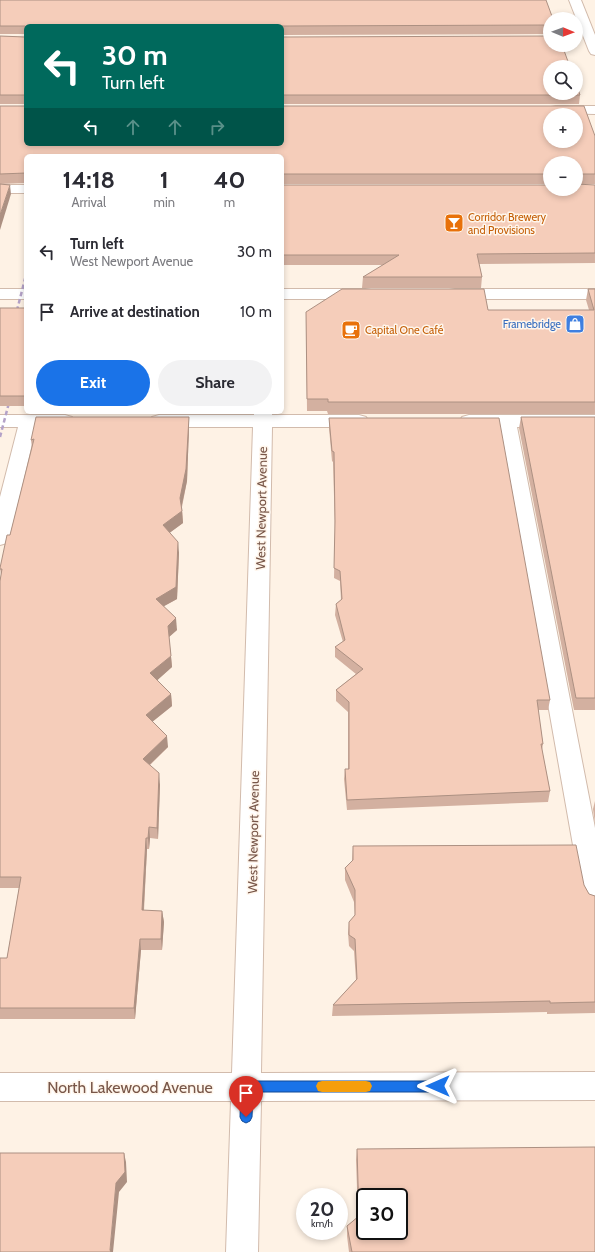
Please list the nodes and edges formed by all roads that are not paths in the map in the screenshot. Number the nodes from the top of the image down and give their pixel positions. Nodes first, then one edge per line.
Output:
1 (575, 0) edge
2 (593, 39) edge
3 (595, 52) edge
4 (541, 110) edge
5 (595, 110) edge
6 (0, 189) edge
7 (24, 189) edge
8 (0, 294) edge
9 (24, 294) edge
10 (284, 294) edge
11 (380, 294) edge
12 (436, 294) edge
13 (595, 294) edge
14 (263, 417) edge
15 (0, 421) edge
16 (80, 421) edge
17 (144, 421) edge
18 (375, 421) edge
19 (452, 421) edge
20 (507, 421) junction
21 (595, 421) edge
22 (28, 422) junction
23 (0, 538) edge
24 (595, 896) edge
25 (595, 1086) edge
26 (0, 1087) edge
27 (247, 1087) junction
28 (242, 1252) edge

1 - 2 street
2 - 3 street
4 - 5 street
6 - 7 street
8 - 9 street
10 - 11 street
12 - 13 street
14 - 17 street
14 - 18 street
14 - 27 street, West Newport Avenue
15 - 22 street
16 - 22 street
19 - 20 street
20 - 21 street
20 - 24 street
22 - 23 street
25 - 27 street, North Lakewood Avenue
26 - 27 street, North Lakewood Avenue
27 - 28 street, West Newport Avenue

